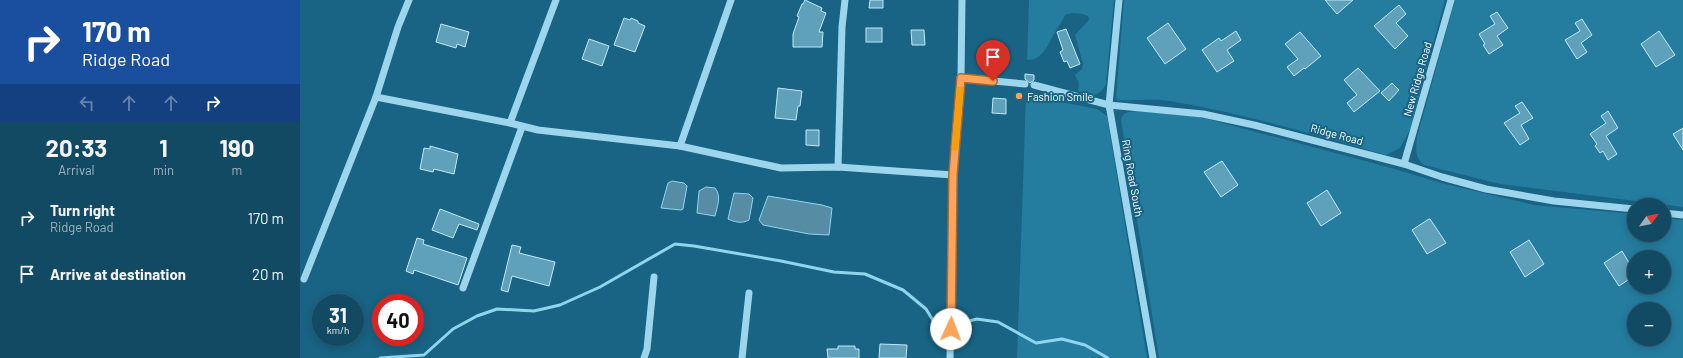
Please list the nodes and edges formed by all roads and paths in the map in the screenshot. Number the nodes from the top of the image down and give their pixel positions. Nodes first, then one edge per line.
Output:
1 (409, 0) edge
2 (556, 0) edge
3 (732, 0) edge
4 (845, 0) edge
5 (962, 0) edge
6 (1119, 0) edge
7 (1451, 0) edge
8 (961, 78) junction
9 (1025, 84) dead end
10 (1034, 85) dead end
11 (376, 97) junction
12 (1109, 104) junction
13 (510, 123) junction
14 (522, 127) junction
15 (680, 146) junction
16 (1404, 164) junction
17 (838, 167) junction
18 (953, 175) junction
19 (1627, 208) edge
20 (1671, 214) edge
21 (1683, 215) edge
22 (654, 277) dead end
23 (304, 279) dead end
24 (463, 288) dead end
25 (749, 293) dead end
26 (644, 358) edge
27 (742, 358) edge
28 (950, 358) edge
29 (1153, 358) edge

1 - 11 street
2 - 13 street
3 - 15 street
4 - 17 street
5 - 8 street
6 - 12 street, Ring Road South
7 - 16 street, New Ridge Road
8 - 9 street
8 - 18 street
10 - 12 street, Ridge Road
11 - 13 street
11 - 23 street
12 - 16 street, Ridge Road
12 - 29 street, Ring Road South
13 - 14 street
14 - 15 street
14 - 24 street
15 - 17 street
16 - 19 street, Ridge Road
17 - 18 street
18 - 28 street
20 - 21 street
22 - 26 street
25 - 27 street

